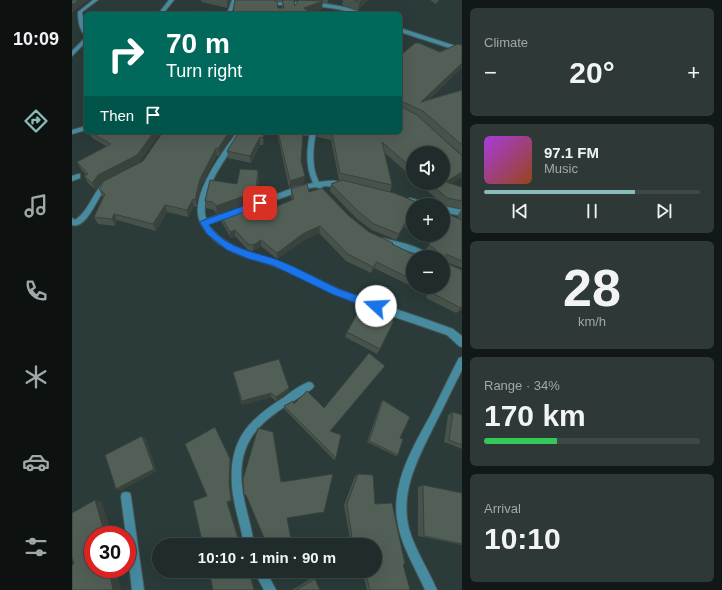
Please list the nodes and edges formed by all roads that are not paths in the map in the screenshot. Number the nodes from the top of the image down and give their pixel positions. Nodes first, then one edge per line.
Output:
1 (96, 0) edge
2 (172, 0) edge
3 (234, 0) edge
4 (274, 2) edge
5 (280, 9) edge
6 (162, 12) edge
7 (230, 12) edge
8 (354, 12) edge
9 (84, 29) edge
10 (402, 31) edge
11 (84, 41) edge
12 (462, 50) edge
13 (72, 54) edge
14 (84, 129) edge
15 (72, 132) edge
16 (239, 134) edge
17 (313, 134) edge
18 (113, 180) edge
19 (316, 183) junction
20 (353, 186) edge
21 (327, 193) edge
22 (401, 199) edge
23 (406, 200) edge
24 (249, 207) edge
25 (450, 210) edge
26 (234, 213) edge
27 (462, 213) edge
28 (72, 221) edge
29 (204, 223) junction
30 (377, 238) edge
31 (414, 250) edge
32 (462, 344) edge
33 (462, 361) edge
34 (309, 386) dead end
35 (126, 497) dead end
36 (248, 538) edge
37 (264, 578) edge
38 (138, 590) edge
39 (270, 590) edge
40 (431, 590) edge

1 - 9 street
2 - 6 street
3 - 7 street
4 - 5 street
4 - 8 street
10 - 12 street
11 - 13 street
14 - 15 street
16 - 29 street
17 - 19 street
18 - 28 street
19 - 20 street
19 - 21 street
19 - 24 street
22 - 23 street
25 - 27 street
26 - 29 street
29 - 32 street
30 - 31 street
33 - 40 street
34 - 36 street
35 - 38 street
37 - 39 street

